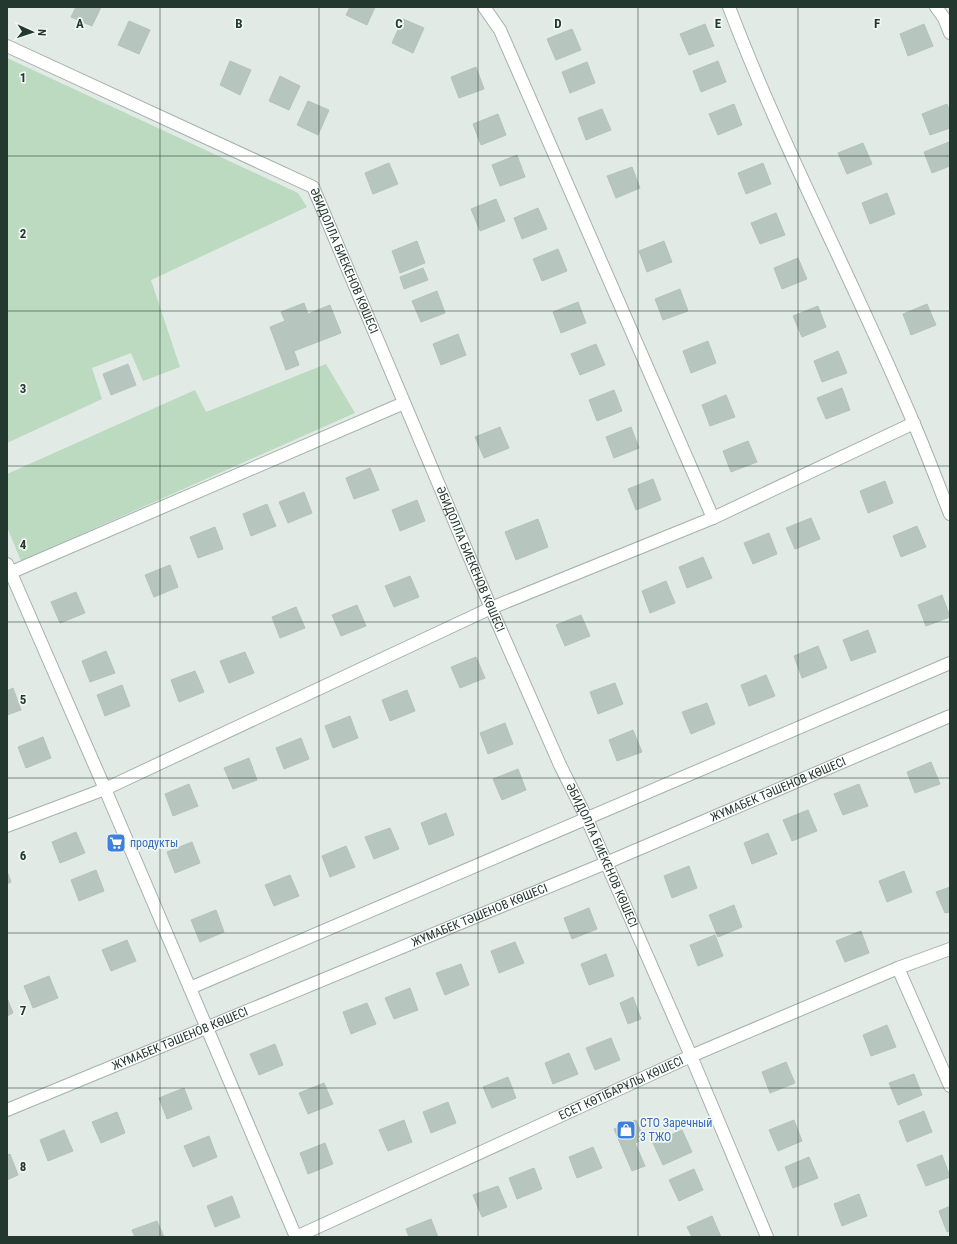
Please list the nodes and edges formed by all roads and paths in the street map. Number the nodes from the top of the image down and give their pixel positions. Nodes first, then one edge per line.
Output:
1 (484, 7) edge
2 (729, 7) edge
3 (936, 7) edge
4 (950, 33) edge
5 (7, 46) edge
6 (404, 403) junction
7 (914, 423) junction
8 (950, 514) edge
9 (713, 518) junction
10 (8, 570) edge
11 (491, 608) junction
12 (950, 663) edge
13 (950, 716) edge
14 (105, 789) junction
15 (587, 819) junction
16 (7, 826) edge
17 (606, 863) junction
18 (950, 949) edge
19 (898, 968) junction
20 (190, 988) junction
21 (206, 1026) junction
22 (691, 1056) junction
23 (950, 1086) edge
24 (7, 1110) edge
25 (296, 1237) edge
26 (767, 1237) edge

1 - 9 street
2 - 7 street
3 - 4 street
5 - 6 street, ӘБИДОЛЛА БИЕКЕНОВ КӨШЕСІ
6 - 10 street
6 - 11 street, ӘБИДОЛЛА БИЕКЕНОВ КӨШЕСІ
7 - 8 street
7 - 9 street
9 - 11 street
10 - 14 street
11 - 14 street
11 - 15 street, ӘБИДОЛЛА БИЕКЕНОВ КӨШЕСІ
12 - 15 street
13 - 17 street, ЖҰМАБЕК ТӘШЕНОВ КӨШЕСІ
14 - 16 street
14 - 20 street
15 - 17 street, ӘБИДОЛЛА БИЕКЕНОВ КӨШЕСІ
15 - 20 street
17 - 21 street, ЖҰМАБЕК ТӘШЕНОВ КӨШЕСІ
17 - 22 street, ӘБИДОЛЛА БИЕКЕНОВ КӨШЕСІ
18 - 19 street, ЕСЕТ КӨТІБАРҰЛЫ КӨШЕСІ
19 - 22 street, ЕСЕТ КӨТІБАРҰЛЫ КӨШЕСІ
19 - 23 street
20 - 21 street
21 - 24 street, ЖҰМАБЕК ТӘШЕНОВ КӨШЕСІ
21 - 25 street
22 - 25 street, ЕСЕТ КӨТІБАРҰЛЫ КӨШЕСІ
22 - 26 street, ӘБИДОЛЛА БИЕКЕНОВ КӨШЕСІ

